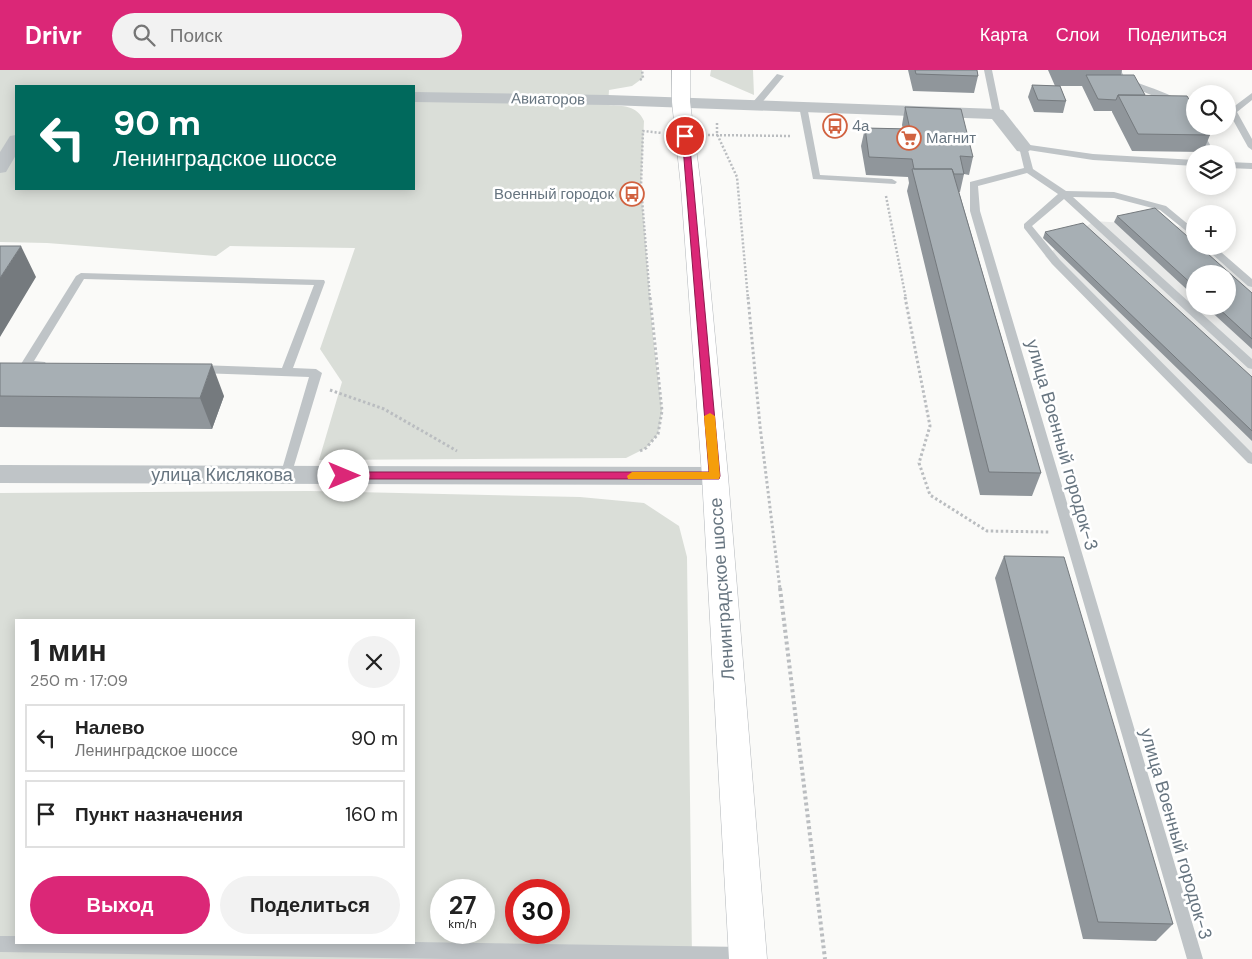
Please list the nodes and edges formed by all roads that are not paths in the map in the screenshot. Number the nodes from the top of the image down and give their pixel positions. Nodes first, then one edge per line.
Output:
1 (681, 70) edge
2 (988, 70) edge
3 (1117, 70) edge
4 (780, 76) dead end
5 (1252, 96) edge
6 (415, 97) edge
7 (682, 102) junction
8 (756, 104) junction
9 (802, 106) junction
10 (1186, 109) edge
11 (997, 114) junction
12 (15, 142) edge
13 (1024, 147) junction
14 (1252, 147) edge
15 (1186, 162) edge
16 (1236, 165) edge
17 (1252, 166) edge
18 (0, 168) edge
19 (1029, 170) junction
20 (887, 181) road end
21 (1064, 194) junction
22 (1186, 227) edge
23 (1218, 255) edge
24 (1252, 284) edge
25 (57, 365) edge
26 (1252, 365) edge
27 (187, 369) edge
28 (286, 372) junction
29 (1252, 460) edge
30 (0, 474) edge
31 (286, 476) junction
32 (715, 476) junction
33 (0, 944) edge
34 (748, 957) edge
35 (1195, 959) edge

1 - 7 highway, Ленинградское шоссе
2 - 11 lane
3 - 10 lane
4 - 8 lane
5 - 14 lane
6 - 7 street, Авиаторов
7 - 8 street, Авиаторов
7 - 32 highway, Ленинградское шоссе
8 - 9 street, Авиаторов
9 - 11 street, Авиаторов
9 - 20 lane
11 - 13 street
12 - 18 street
13 - 15 lane
13 - 19 lane
16 - 17 lane
19 - 21 lane
19 - 35 lane, улица Военный городок-3
21 - 22 lane
21 - 26 lane
21 - 29 lane
23 - 24 lane
25 - 28 lane
27 - 28 lane
28 - 31 lane
30 - 31 street, улица Кислякова
31 - 32 street, улица Кислякова
32 - 34 highway, Ленинградское шоссе
33 - 34 lane

